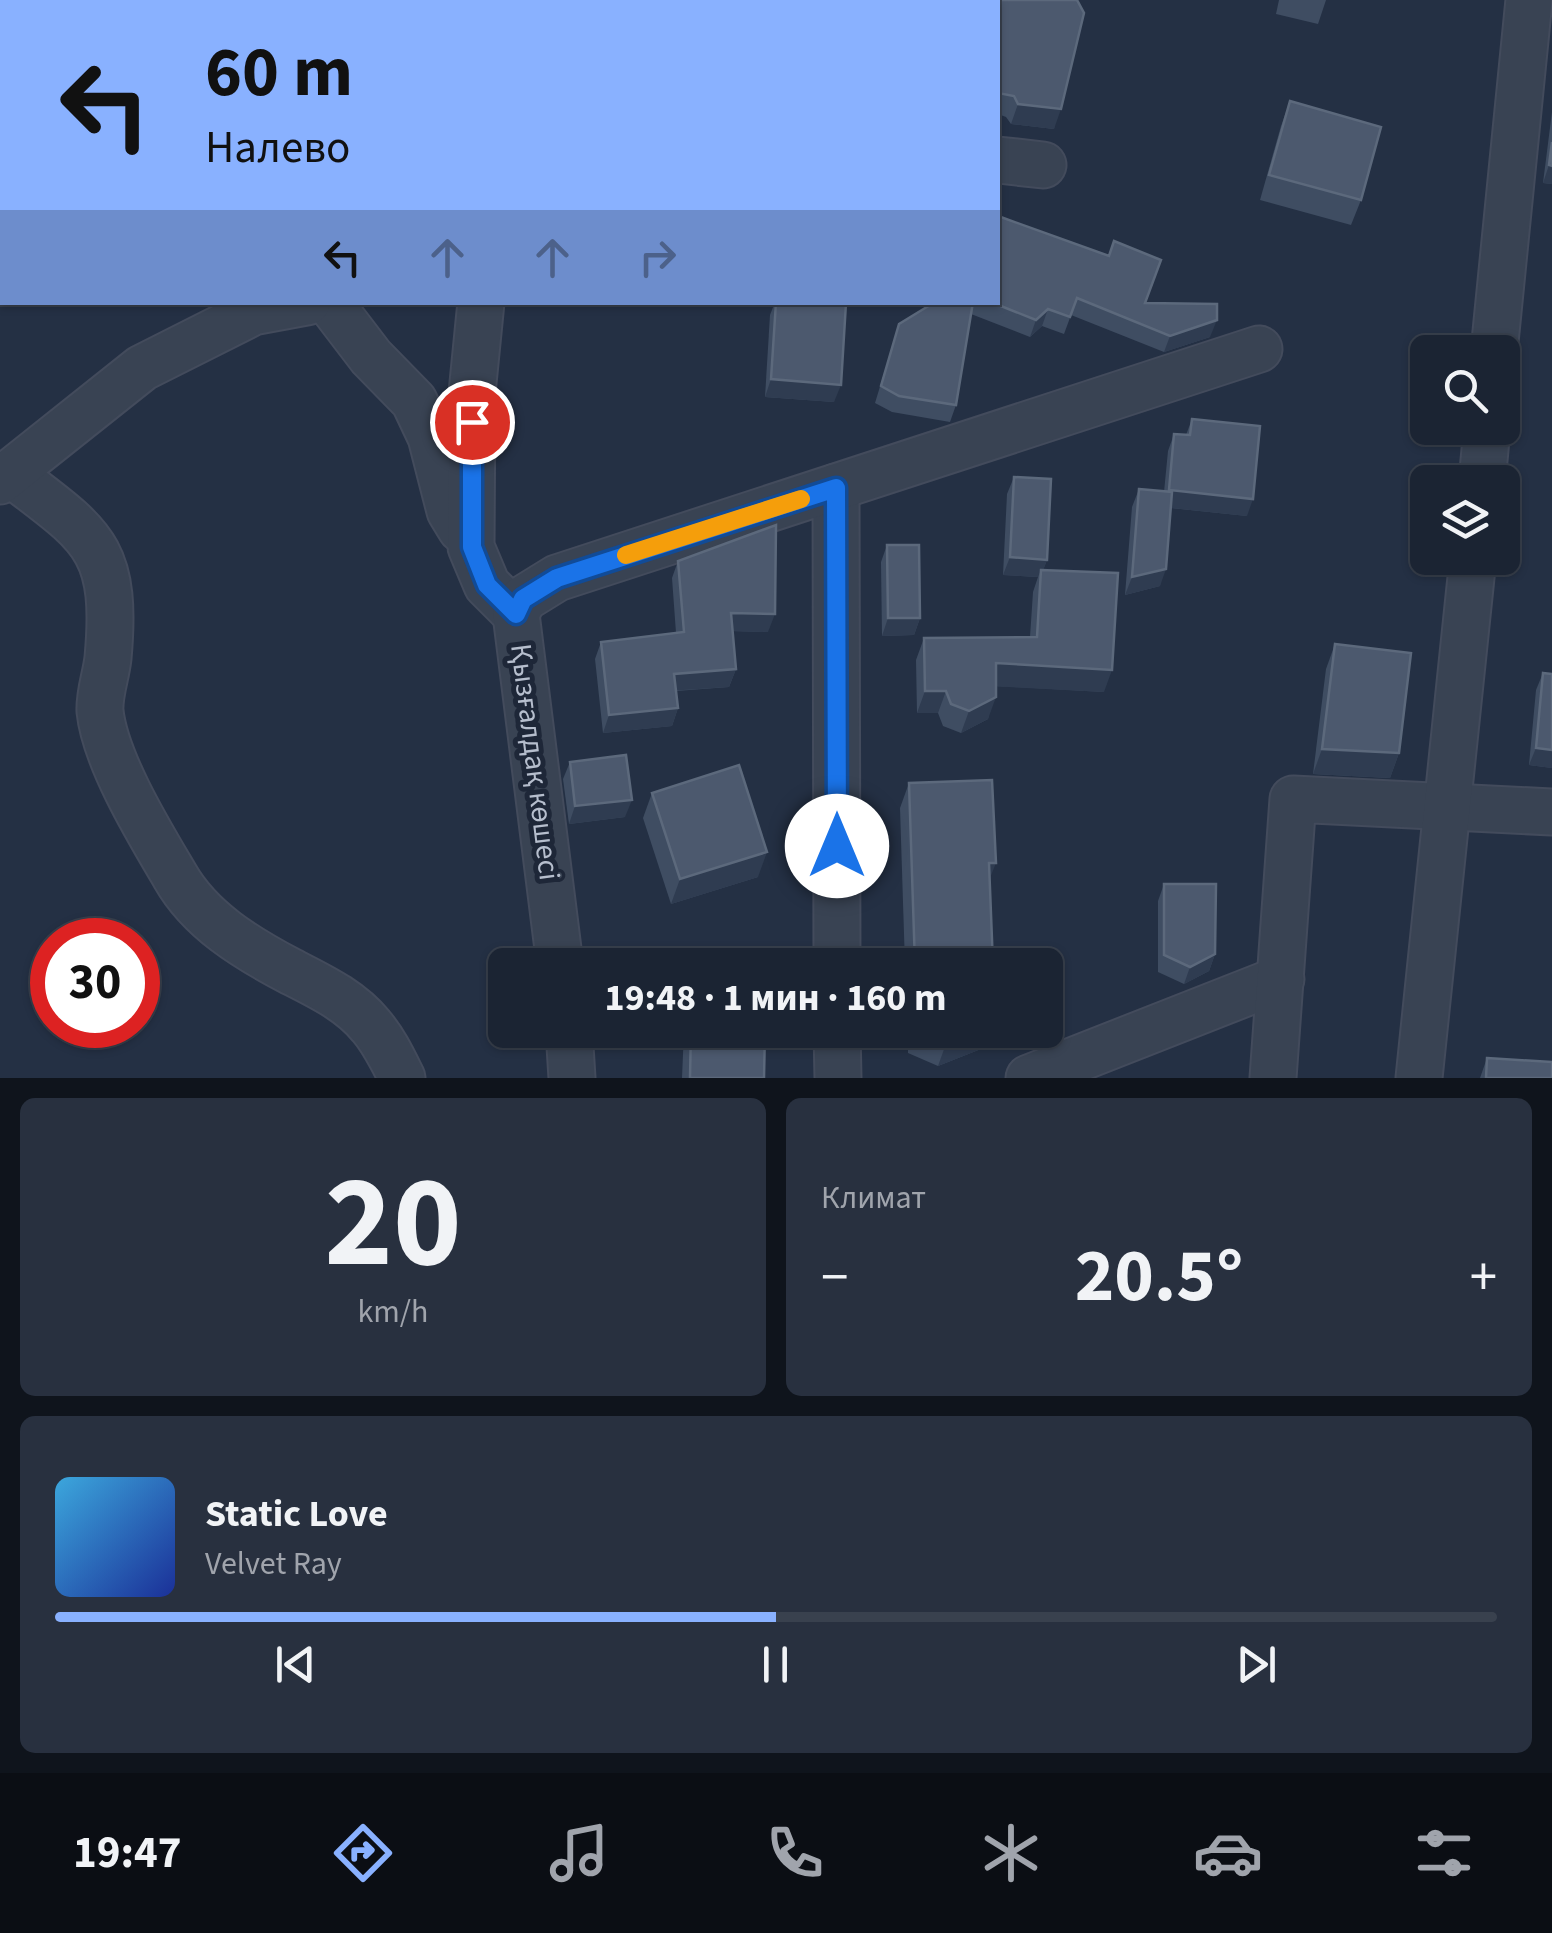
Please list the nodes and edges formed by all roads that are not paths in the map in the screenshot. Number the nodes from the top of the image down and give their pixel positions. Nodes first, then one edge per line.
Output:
1 (1528, 0) edge
2 (1000, 160) edge
3 (1043, 166) dead end
4 (291, 305) edge
5 (331, 305) edge
6 (481, 305) edge
7 (1496, 335) edge
8 (1258, 350) dead end
9 (5, 477) edge
10 (836, 488) junction
11 (472, 547) junction
12 (1472, 575) edge
13 (516, 614) junction
14 (1446, 806) junction
15 (1552, 812) edge
16 (558, 948) edge
17 (837, 948) edge
18 (1281, 979) junction
19 (570, 1048) edge
20 (838, 1048) edge
21 (402, 1078) edge
22 (572, 1078) edge
23 (838, 1078) edge
24 (1029, 1078) edge
25 (1273, 1078) edge
26 (1418, 1078) edge

1 - 7 street
2 - 3 street
4 - 9 street
5 - 11 street
6 - 11 street
8 - 10 street
9 - 21 street
10 - 13 street, Қызғалдақ көшесі
10 - 17 street
11 - 13 street
12 - 14 street
13 - 16 street, Қызғалдақ көшесі
14 - 15 street
14 - 18 street
14 - 26 street
18 - 24 street
18 - 25 street
19 - 22 street
20 - 23 street

